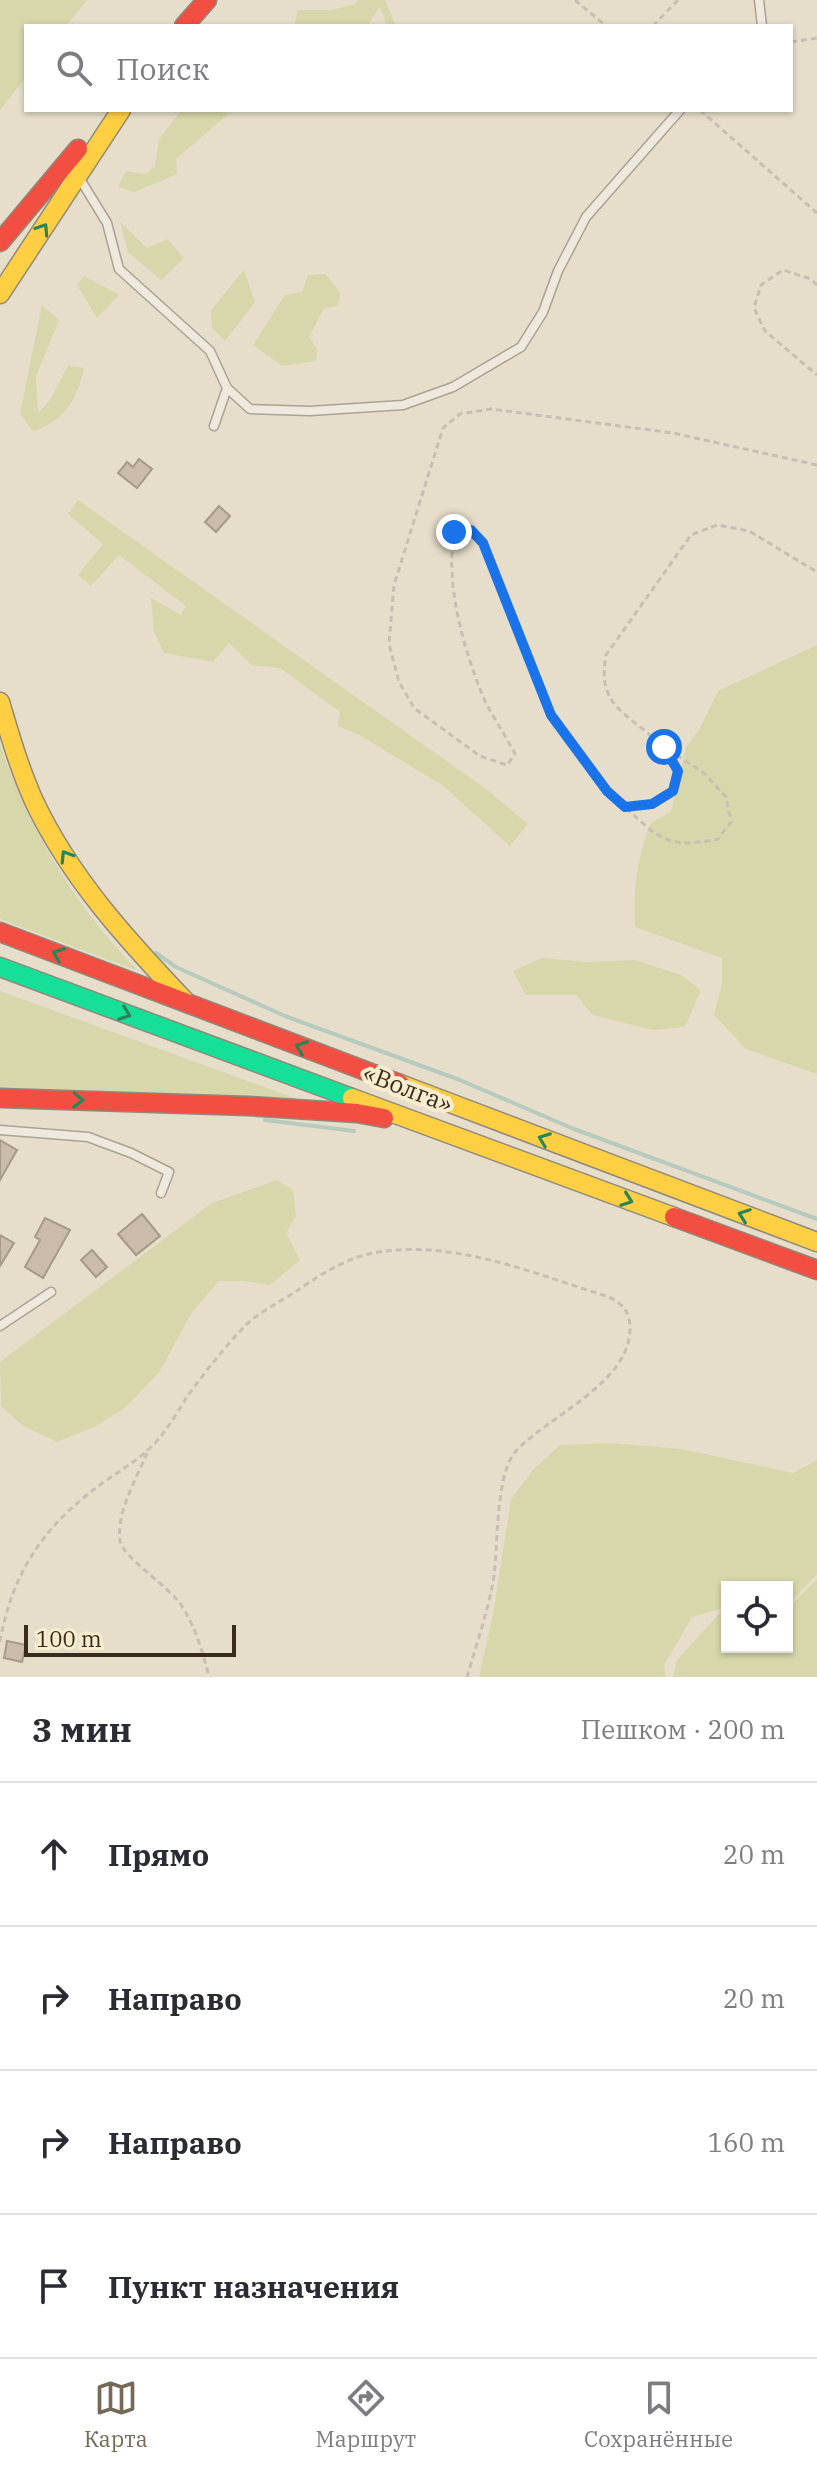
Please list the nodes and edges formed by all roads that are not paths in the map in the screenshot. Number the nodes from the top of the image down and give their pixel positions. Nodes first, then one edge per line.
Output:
1 (207, 0) edge
2 (759, 0) edge
3 (186, 24) edge
4 (762, 24) edge
5 (109, 112) edge
6 (120, 112) edge
7 (678, 112) edge
8 (78, 176) junction
9 (0, 242) edge
10 (0, 294) edge
11 (227, 388) junction
12 (214, 426) dead end
13 (0, 702) edge
14 (0, 932) edge
15 (0, 967) edge
16 (187, 1003) junction
17 (0, 1098) edge
18 (423, 1125) junction
19 (0, 1130) edge
20 (161, 1193) dead end
21 (817, 1242) edge
22 (817, 1270) edge
23 (51, 1292) dead end
24 (0, 1326) edge

1 - 3 main road
2 - 4 lane
5 - 9 main road
6 - 8 main road
7 - 11 lane
10 -> 8 main road
8 - 11 lane
11 - 12 lane
16 -> 13 main road
16 -> 14 main road, «Волга»
15 -> 18 main road, «Волга»
21 -> 16 main road, «Волга»
17 -> 18 main road
18 -> 22 main road, «Волга»
19 - 20 lane
23 - 24 lane

